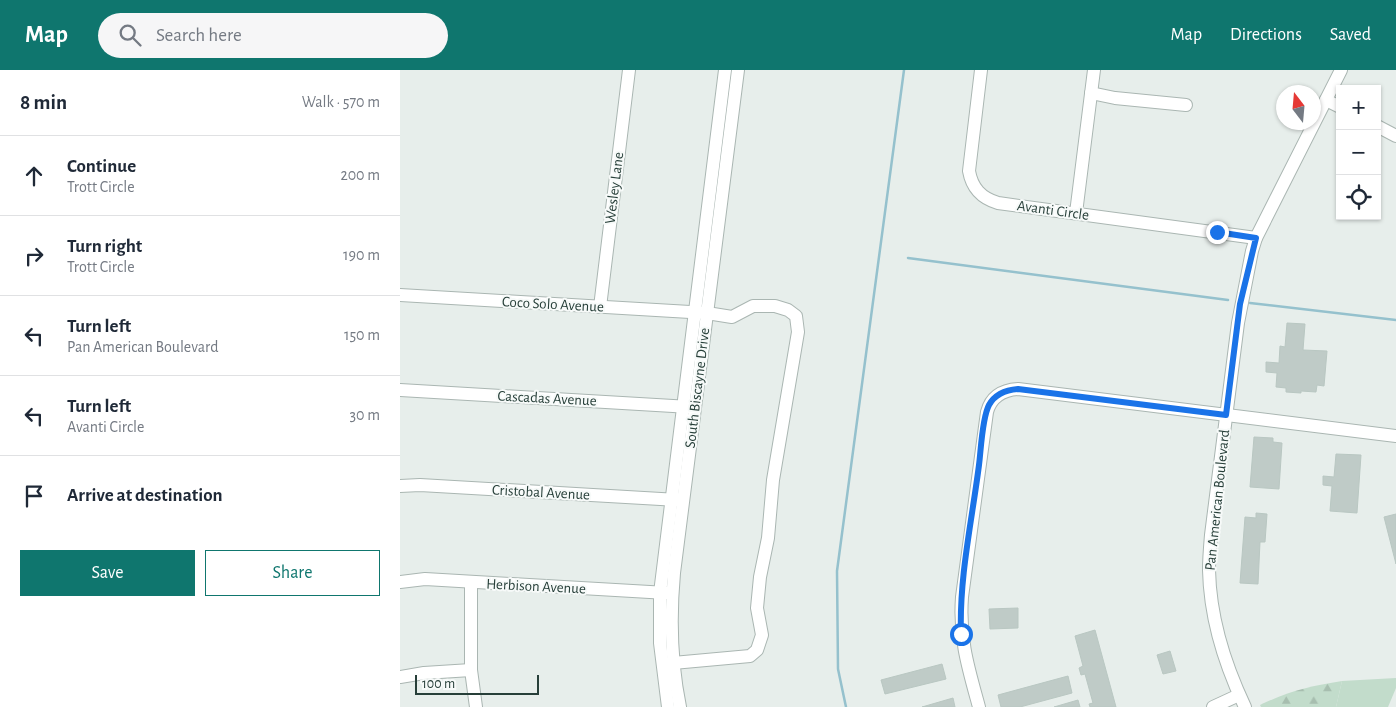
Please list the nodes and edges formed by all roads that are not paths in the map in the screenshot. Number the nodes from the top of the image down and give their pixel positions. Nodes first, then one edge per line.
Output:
1 (629, 70) edge
2 (725, 70) edge
3 (738, 70) edge
4 (981, 70) edge
5 (1094, 70) edge
6 (1341, 70) edge
7 (1091, 93) junction
8 (1326, 100) junction
9 (1186, 105) dead end
10 (1336, 105) edge
11 (1381, 128) edge
12 (1396, 136) edge
13 (1076, 213) junction
14 (1256, 238) junction
15 (400, 295) edge
16 (600, 307) junction
17 (701, 313) junction
18 (400, 390) edge
19 (689, 407) junction
20 (1226, 415) junction
21 (1396, 436) edge
22 (400, 486) edge
23 (677, 500) junction
24 (400, 582) edge
25 (471, 582) junction
26 (666, 593) junction
27 (673, 663) junction
28 (471, 670) junction
29 (400, 677) edge
30 (1239, 695) junction
31 (476, 707) edge
32 (668, 707) edge
33 (680, 707) edge
34 (979, 707) edge
35 (1213, 707) edge
36 (1245, 707) edge

1 - 16 street, Wesley Lane
2 - 17 street, South Biscayne Drive
3 - 17 street, South Biscayne Drive
4 - 13 street, Avanti Circle
5 - 7 street
6 - 8 street, Pan American Boulevard
7 - 9 street
7 - 13 street
8 - 10 street
8 - 14 street, Pan American Boulevard
11 - 12 street
13 - 14 street, Avanti Circle
14 - 20 street, Pan American Boulevard
15 - 16 street, Coco Solo Avenue
16 - 17 street, Coco Solo Avenue
17 - 19 street, South Biscayne Drive
17 - 27 street, Coco Solo Avenue
18 - 19 street, Cascadas Avenue
19 - 23 street, South Biscayne Drive
20 - 21 street
20 - 30 street, Pan American Boulevard
20 - 34 street
22 - 23 street, Cristobal Avenue
23 - 26 street, South Biscayne Drive
24 - 25 street, Herbison Avenue
25 - 26 street, Herbison Avenue
25 - 28 street
26 - 27 street, South Biscayne Drive
26 - 32 street, South Biscayne Drive
27 - 33 street, South Biscayne Drive
28 - 29 street
28 - 31 street
30 - 35 street
30 - 36 street, Pan American Boulevard

